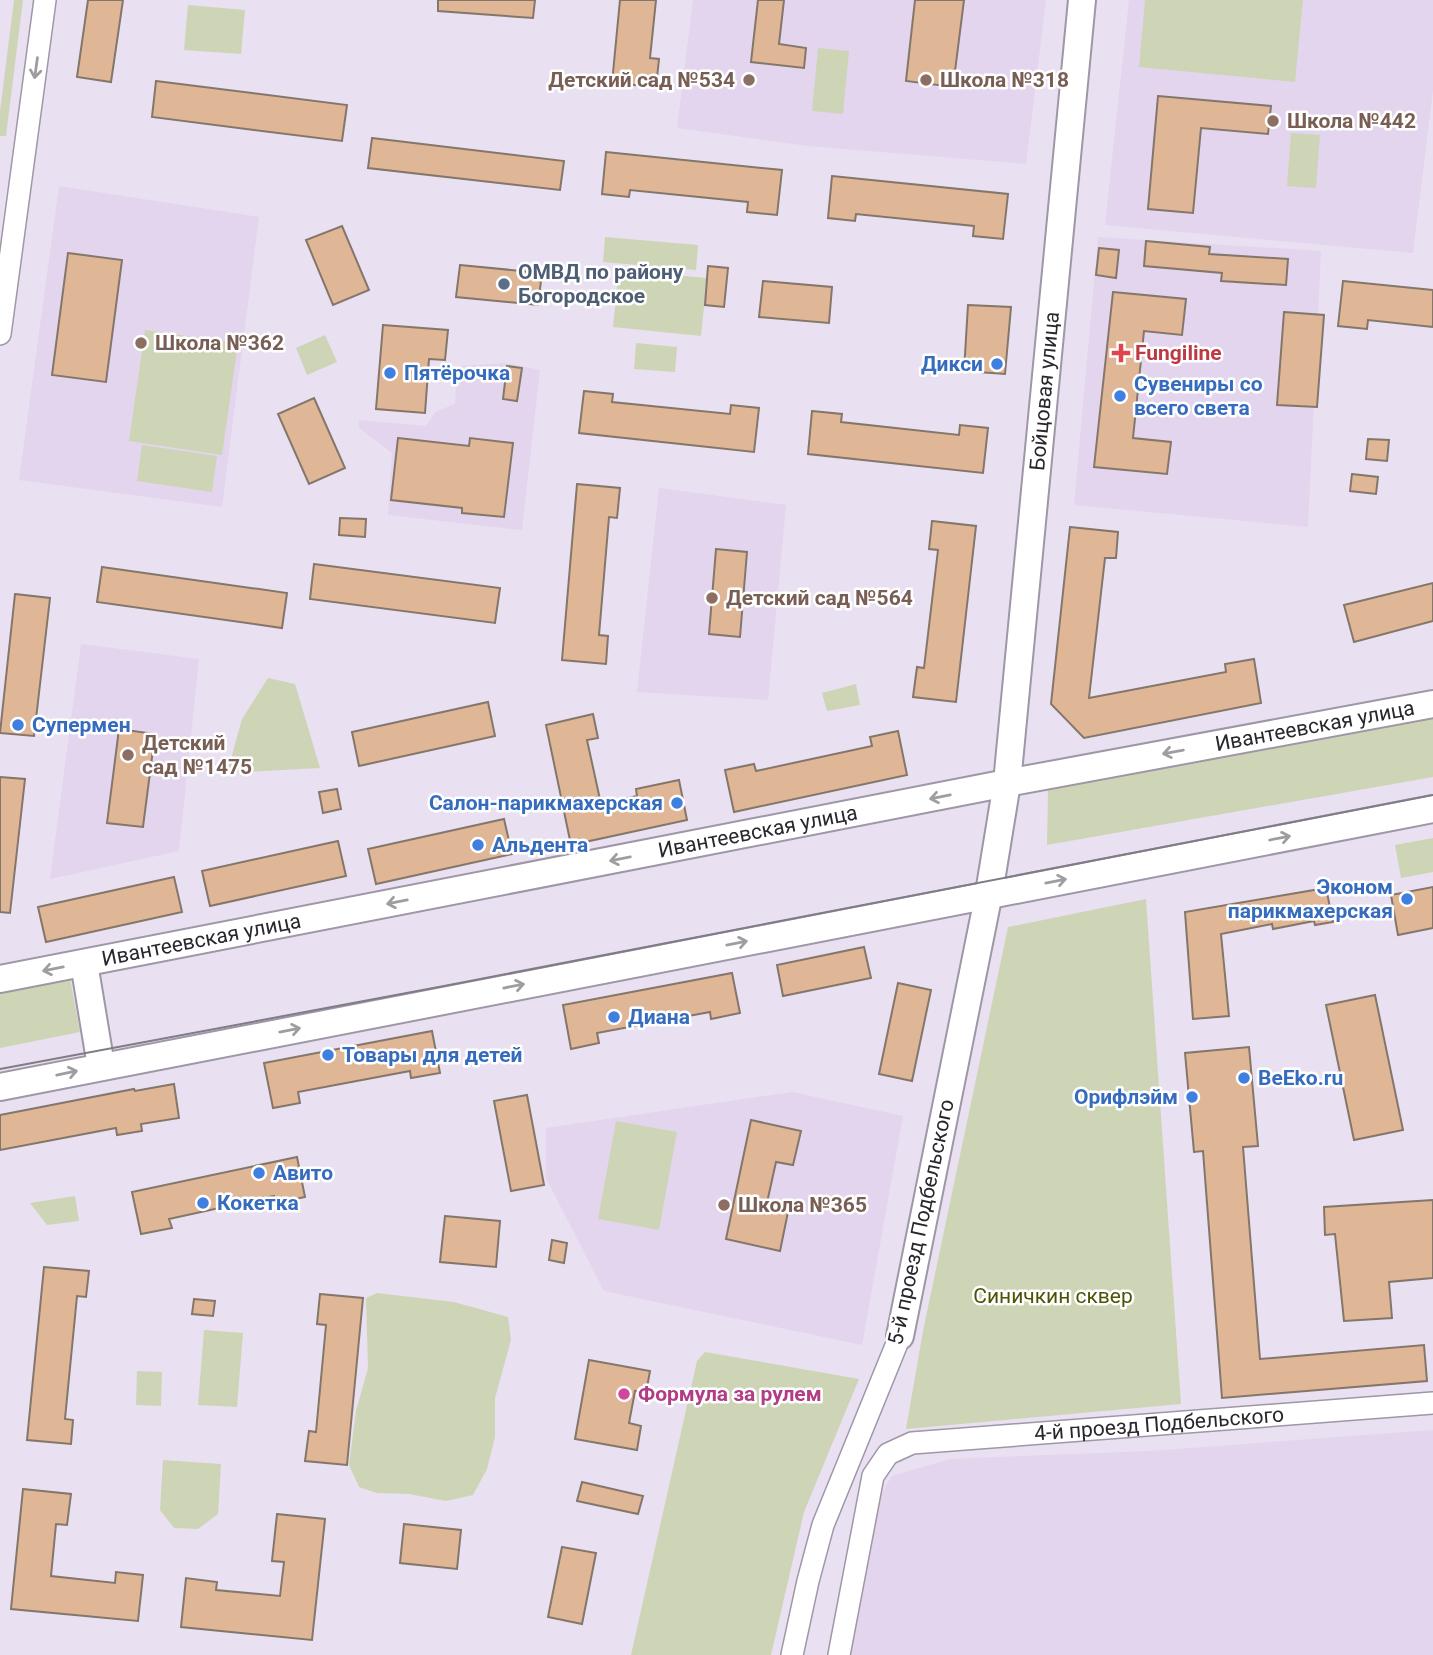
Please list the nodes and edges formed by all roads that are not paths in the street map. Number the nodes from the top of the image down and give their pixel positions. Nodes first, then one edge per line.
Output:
1 (45, 0) edge
2 (1082, 0) edge
3 (0, 334) edge
4 (1433, 704) edge
5 (1007, 783) junction
6 (1433, 809) edge
7 (989, 893) junction
8 (84, 962) junction
9 (0, 979) edge
10 (101, 1066) junction
11 (0, 1087) edge
12 (900, 1336) joint
13 (1433, 1403) edge
14 (792, 1655) edge
15 (839, 1655) edge

1 -> 3 street
2 - 5 street, Бойцовая улица
4 -> 5 street, Ивантеевская улица
5 - 7 street, Бойцовая улица
5 -> 8 street, Ивантеевская улица
7 -> 6 street
10 -> 7 street
7 - 12 street, 5-й проезд Подбельского
8 -> 9 street, Ивантеевская улица
8 - 10 street, Ивантеевская улица
11 -> 10 street
12 - 14 street, 5-й проезд Подбельского
13 - 15 street, 4-й проезд Подбельского

